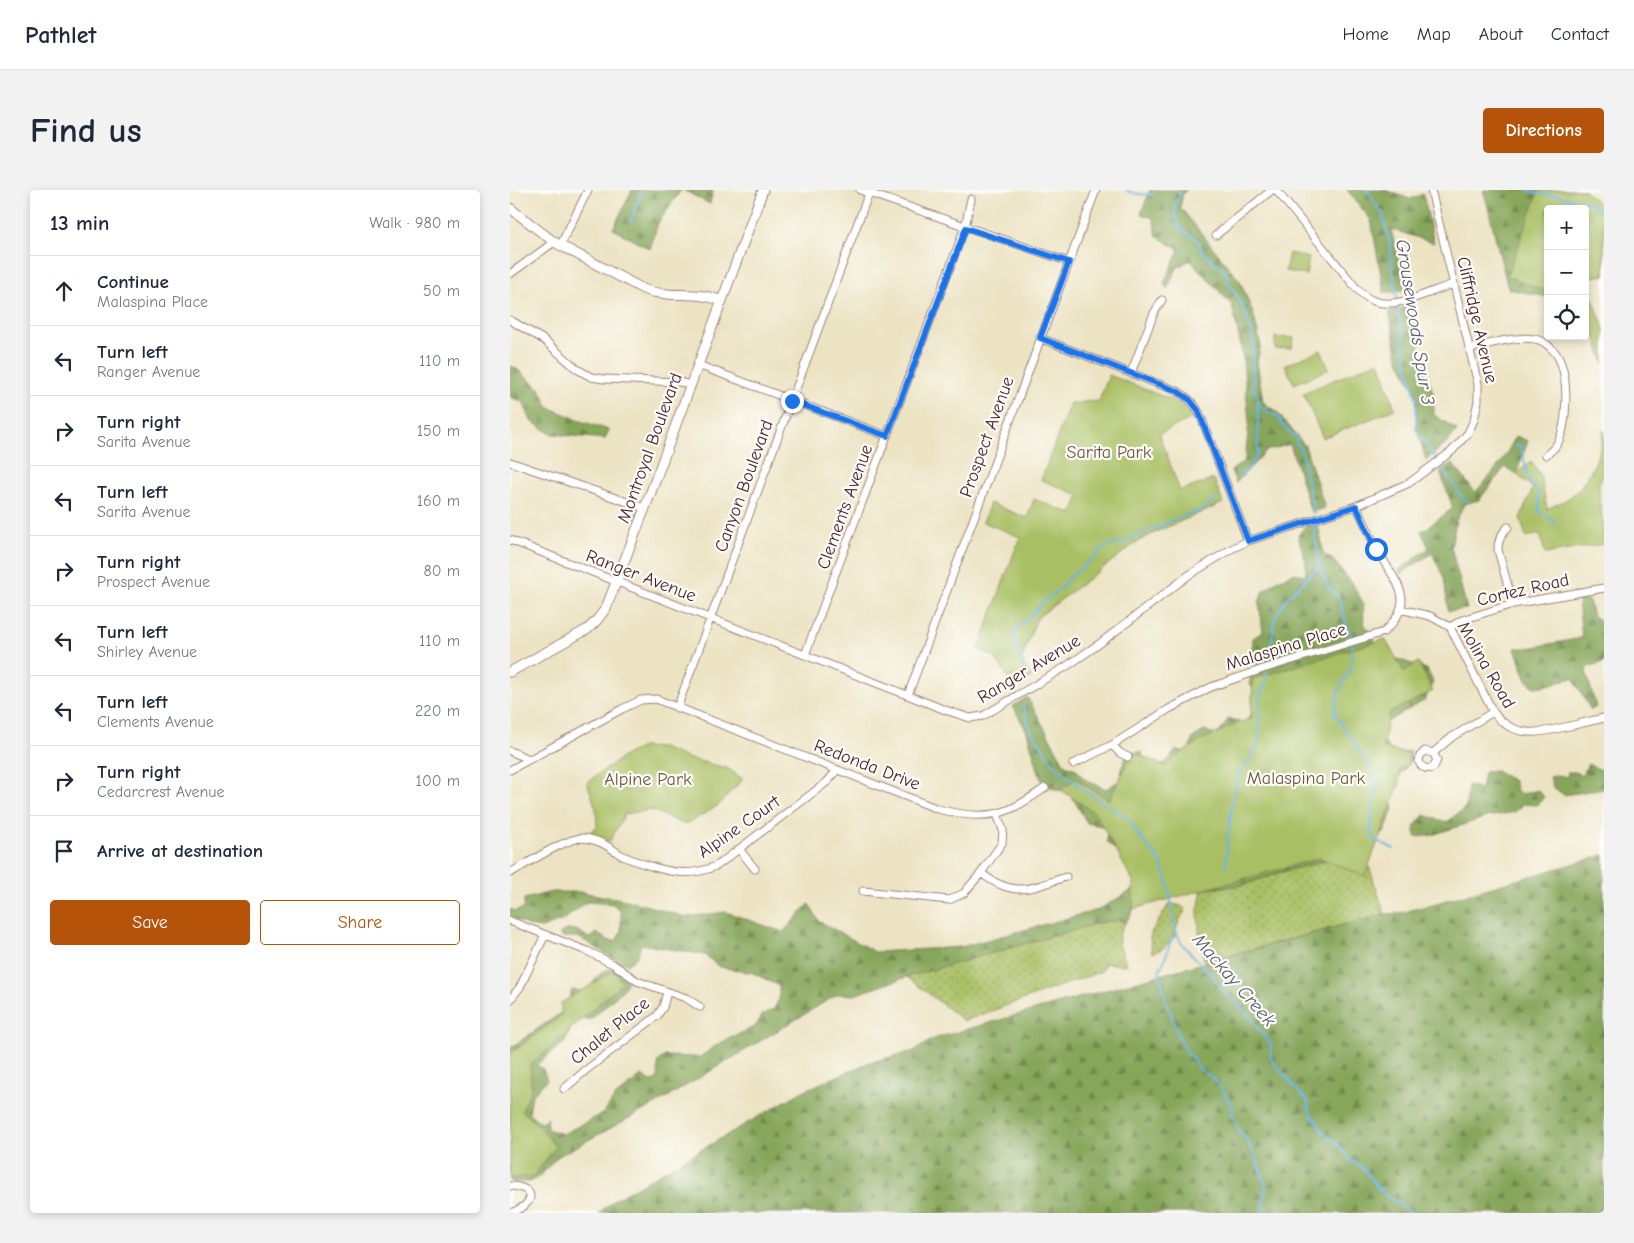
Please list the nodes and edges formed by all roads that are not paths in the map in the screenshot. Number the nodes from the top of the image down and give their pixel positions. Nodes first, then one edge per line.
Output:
1 (588, 190) edge
2 (763, 190) edge
3 (860, 190) edge
4 (1096, 190) edge
5 (1274, 190) edge
6 (1431, 190) edge
7 (870, 192) edge
8 (971, 199) dead end
9 (510, 208) edge
10 (966, 228) junction
11 (1216, 235) dead end
12 (557, 244) junction
13 (1069, 262) junction
14 (510, 274) edge
15 (1454, 284) junction
16 (1162, 300) dead end
17 (722, 301) junction
18 (510, 320) edge
19 (1040, 338) junction
20 (1470, 349) junction
21 (698, 365) junction
22 (1131, 374) junction
23 (690, 385) junction
24 (792, 401) junction
25 (887, 436) junction
26 (1452, 451) joint
27 (1546, 455) dead end
28 (510, 462) edge
29 (1356, 506) junction
30 (645, 508) junction
31 (1508, 527) dead end
32 (510, 540) edge
33 (1248, 541) junction
34 (616, 583) junction
35 (1604, 588) edge
36 (1513, 604) junction
37 (1400, 609) junction
38 (710, 619) junction
39 (1450, 627) junction
40 (805, 655) junction
41 (510, 672) edge
42 (908, 694) junction
43 (677, 708) junction
44 (1493, 712) junction
45 (1604, 718) edge
46 (1112, 745) junction
47 (510, 751) edge
48 (1433, 753) dead end
49 (1128, 757) dead end
50 (529, 759) junction
51 (1073, 764) dead end
52 (836, 769) junction
53 (510, 770) edge
54 (1045, 788) dead end
55 (997, 814) junction
56 (739, 849) junction
57 (755, 869) dead end
58 (510, 873) edge
59 (982, 873) junction
60 (1066, 877) dead end
61 (863, 891) dead end
62 (510, 921) edge
63 (545, 935) junction
64 (667, 992) junction
65 (510, 1000) edge
66 (700, 1007) dead end
67 (564, 1089) dead end
68 (510, 1186) edge
69 (512, 1213) edge

1 - 12 street
2 - 17 street, Montroyal Boulevard
3 - 7 street
4 - 13 street, Prospect Avenue
5 - 11 street
5 - 15 street
6 - 15 street, Cliffridge Avenue
7 - 10 street
7 - 24 street, Canyon Boulevard
8 - 10 street, Clements Avenue
9 - 12 street
10 - 13 street
10 - 25 street, Clements Avenue
12 - 14 street
12 - 17 street
13 - 19 street, Prospect Avenue
15 - 20 street, Cliffridge Avenue
16 - 22 street
17 - 21 street, Montroyal Boulevard
18 - 23 street
19 - 22 street
19 - 42 street, Prospect Avenue
20 - 26 street, Cliffridge Avenue
20 - 27 street
21 - 23 street, Montroyal Boulevard
21 - 24 street
22 - 33 street
23 - 30 street, Montroyal Boulevard
24 - 25 street
24 - 38 street, Canyon Boulevard
25 - 40 street, Clements Avenue
26 - 29 street, Ranger Avenue
28 - 30 street
29 - 33 street, Ranger Avenue
29 - 37 street
30 - 34 street, Montroyal Boulevard
31 - 36 street
32 - 34 street, Ranger Avenue
33 - 42 street, Ranger Avenue
34 - 38 street, Ranger Avenue
34 - 41 street, Montroyal Boulevard
35 - 36 street, Cortez Road
36 - 39 street, Cortez Road
37 - 39 street, Molina Road
37 - 46 street, Malaspina Place
38 - 40 street, Ranger Avenue
38 - 43 street, Canyon Boulevard
39 - 44 street, Molina Road
40 - 42 street, Ranger Avenue
43 - 50 street, Redonda Drive
43 - 52 street, Redonda Drive
44 - 45 street, Molina Road
44 - 48 street
46 - 49 street
46 - 51 street, Malaspina Place
47 - 50 street
50 - 53 street, Redonda Drive
52 - 55 street, Redonda Drive
52 - 56 street, Alpine Court
54 - 55 street, Redonda Drive
55 - 59 street
56 - 57 street
56 - 58 street, Alpine Court
59 - 60 street
59 - 61 street
62 - 63 street, Chalet Place
63 - 64 street, Chalet Place
63 - 65 street
64 - 66 street, Chalet Place
64 - 67 street, Chalet Place
68 - 69 street

